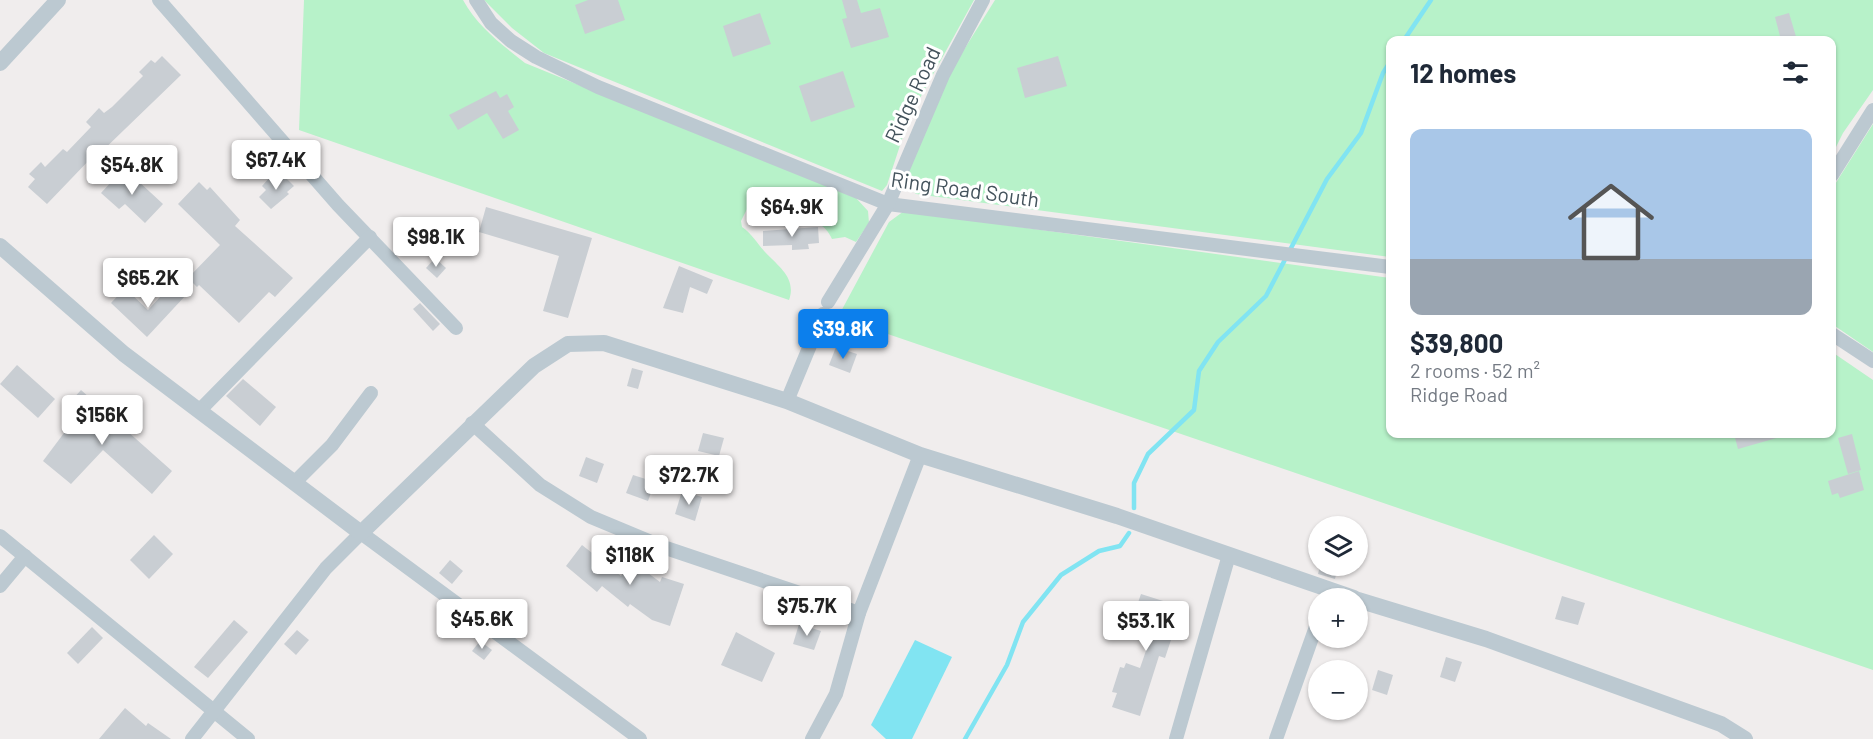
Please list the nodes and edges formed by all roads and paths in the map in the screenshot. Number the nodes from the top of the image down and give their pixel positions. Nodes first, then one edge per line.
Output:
1 (58, 0) edge
2 (159, 0) edge
3 (476, 0) edge
4 (983, 0) edge
5 (0, 63) edge
6 (1873, 110) edge
7 (1836, 169) edge
8 (888, 204) junction
9 (370, 237) junction
10 (0, 246) edge
11 (1386, 266) edge
12 (456, 328) dead end
13 (1836, 337) edge
14 (1873, 361) edge
15 (371, 393) dead end
16 (786, 401) junction
17 (200, 411) junction
18 (472, 423) junction
19 (920, 455) junction
20 (294, 483) junction
21 (361, 533) junction
22 (0, 536) edge
23 (1229, 555) junction
24 (25, 556) junction
25 (0, 586) edge
26 (1311, 588) edge
27 (1368, 603) edge
28 (859, 613) junction
29 (1308, 648) edge
30 (213, 711) junction
31 (192, 739) edge
32 (248, 739) edge
33 (640, 739) edge
34 (812, 739) edge
35 (1176, 739) edge
36 (1276, 739) edge
37 (1745, 739) edge

1 - 5 street
2 - 9 street
3 - 8 street, Ring Road South
4 - 8 street, Ridge Road
6 - 7 street
8 - 11 street, Ring Road South
8 - 16 street, Ridge Road
9 - 12 street
9 - 17 street
10 - 17 street
13 - 14 street
15 - 20 street
16 - 18 street
16 - 19 street
17 - 20 street
18 - 21 street
18 - 28 street
19 - 23 street
19 - 28 street
20 - 21 street
21 - 30 street
21 - 33 street
22 - 24 street
23 - 26 street
23 - 35 street
24 - 25 street
24 - 30 street
27 - 37 street
28 - 34 street
29 - 36 street
30 - 31 street
30 - 32 street

